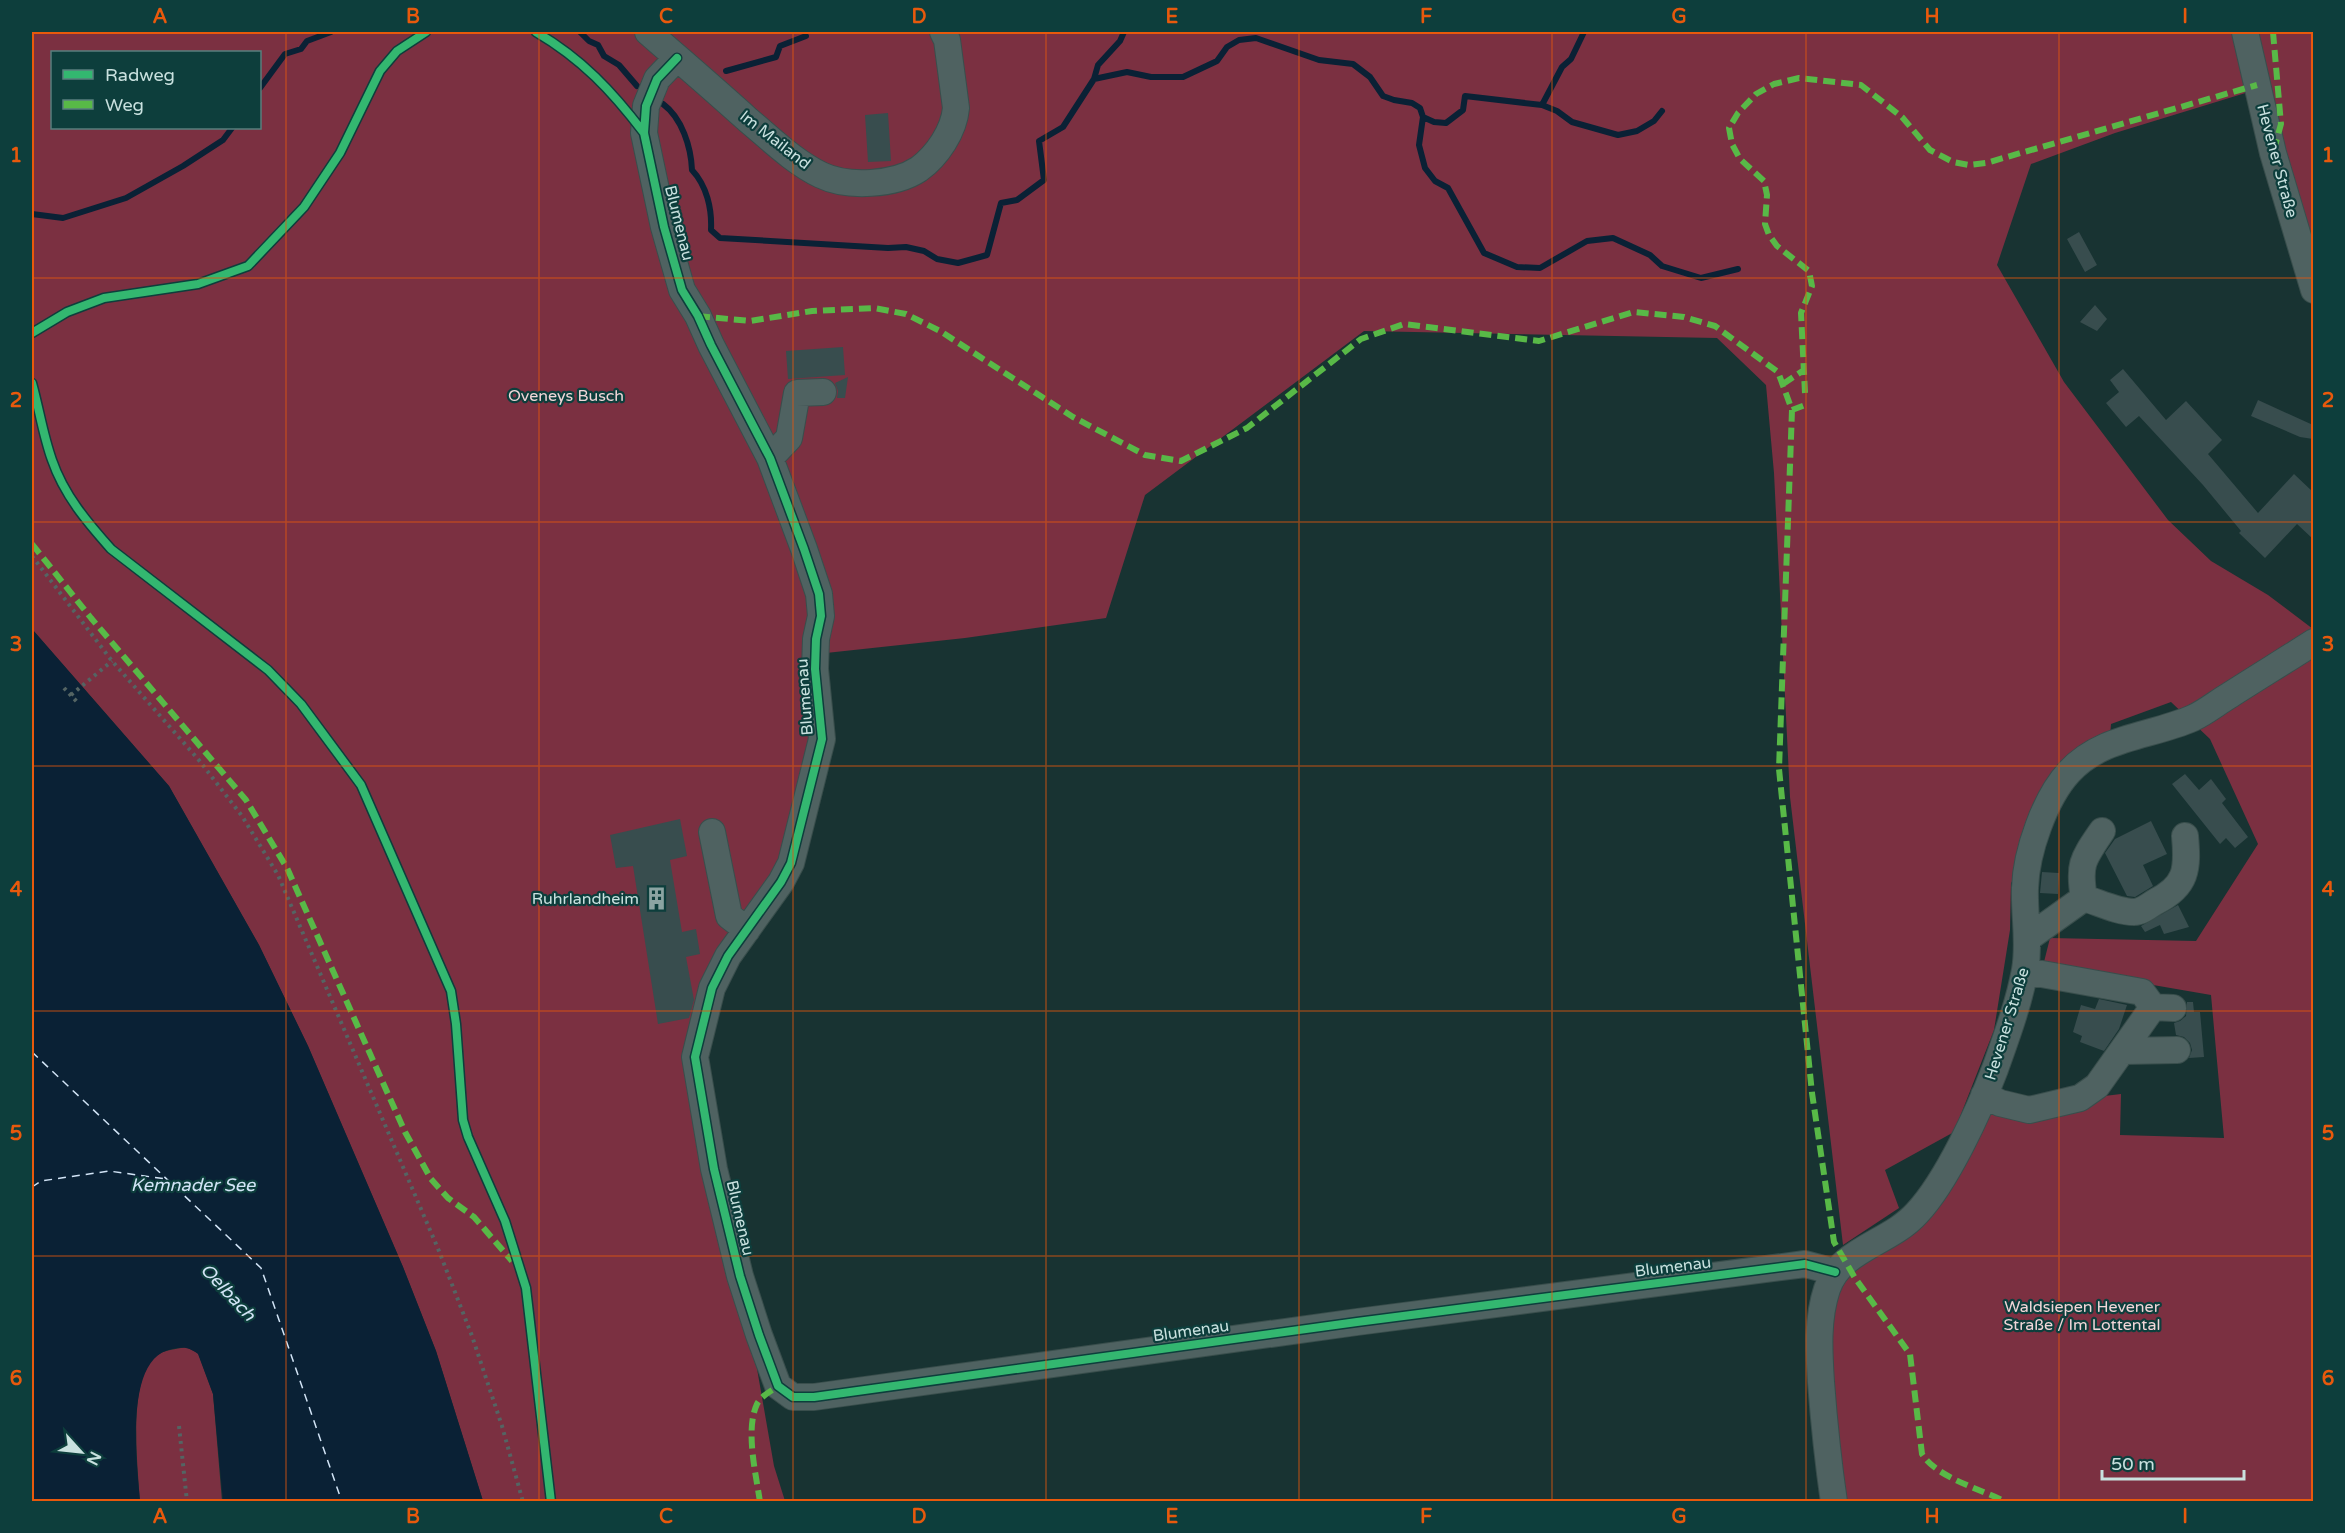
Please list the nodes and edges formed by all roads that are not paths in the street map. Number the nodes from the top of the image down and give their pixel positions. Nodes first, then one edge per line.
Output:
1 (648, 32) edge
2 (943, 32) edge
3 (2245, 32) edge
4 (677, 58) junction
5 (2313, 290) edge
6 (823, 392) dead end
7 (770, 458) junction
8 (2313, 642) edge
9 (2102, 831) dead end
10 (712, 832) dead end
11 (2185, 836) dead end
12 (2084, 898) junction
13 (747, 930) junction
14 (2028, 938) junction
15 (2025, 970) junction
16 (2163, 1007) junction
17 (2123, 1051) junction
18 (1984, 1095) junction
19 (1835, 1272) junction
20 (1834, 1502) edge

1 - 4 street, Im Mailand
2 - 4 street, Im Mailand
3 - 5 street, Hevener Straße
4 - 7 street, Blumenau
6 - 7 street
7 - 13 street, Blumenau
8 - 14 street, Hevener Straße
9 - 12 street
10 - 13 street
11 - 12 street
12 - 14 street
13 - 19 street, Blumenau
14 - 15 street, Hevener Straße
15 - 16 street
15 - 18 street, Hevener Straße
16 - 17 street
16 - 17 street
17 - 18 street
18 - 19 street, Hevener Straße
19 - 20 street

